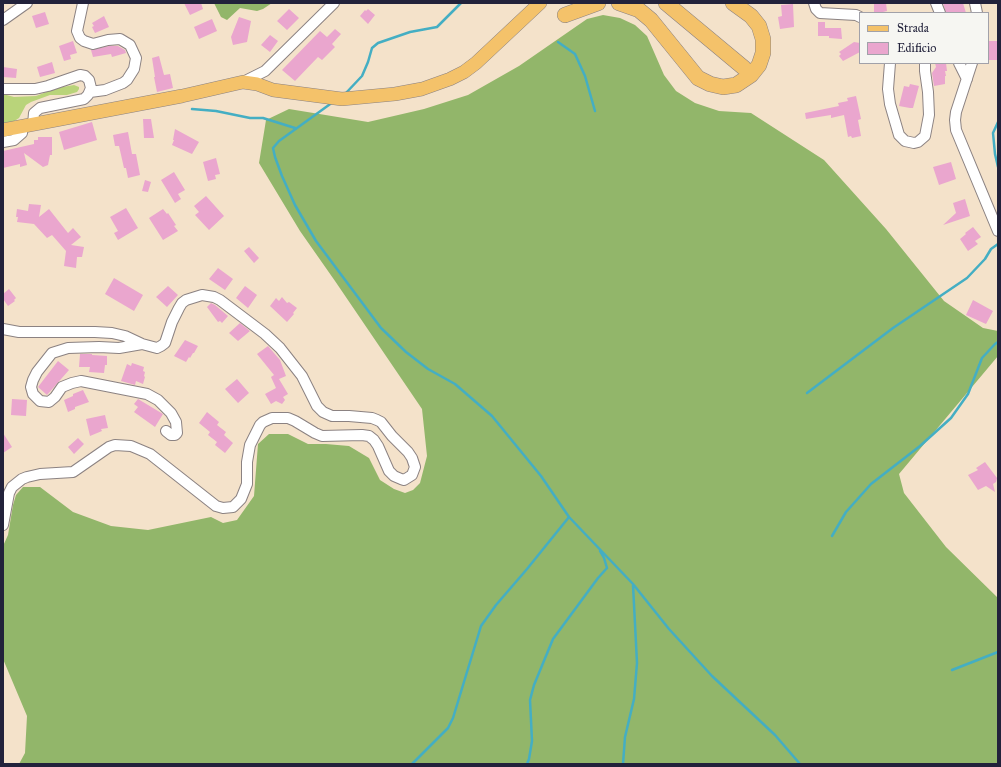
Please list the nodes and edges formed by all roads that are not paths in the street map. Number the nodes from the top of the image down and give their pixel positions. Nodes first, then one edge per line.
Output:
1 (27, 3) edge
2 (83, 3) edge
3 (334, 3) edge
4 (540, 3) edge
5 (585, 3) edge
6 (598, 3) edge
7 (619, 3) edge
8 (653, 3) edge
9 (666, 3) edge
10 (733, 3) edge
11 (814, 3) edge
12 (568, 9) edge
13 (859, 16) edge
14 (3, 20) edge
15 (690, 23) junction
16 (890, 64) edge
17 (925, 64) edge
18 (960, 64) edge
19 (972, 64) edge
20 (744, 68) dead end
21 (967, 79) junction
22 (243, 82) junction
23 (3, 89) edge
24 (90, 92) junction
25 (28, 126) junction
26 (3, 130) edge
27 (3, 142) edge
28 (998, 231) edge
29 (3, 329) edge
30 (142, 344) junction
31 (166, 431) dead end
32 (3, 525) edge

1 - 14 street
2 - 24 street
3 - 22 street
4 - 22 main road
5 - 12 highway
6 - 12 highway
7 - 10 highway
8 - 15 highway
9 - 15 highway
11 - 13 street
15 - 20 highway
16 - 17 street
18 - 21 street
19 - 21 street
21 - 28 street
22 - 25 main road
23 - 24 street
24 - 25 street
25 - 26 main road
25 - 27 street
29 - 30 street
30 - 31 street
30 - 32 street

